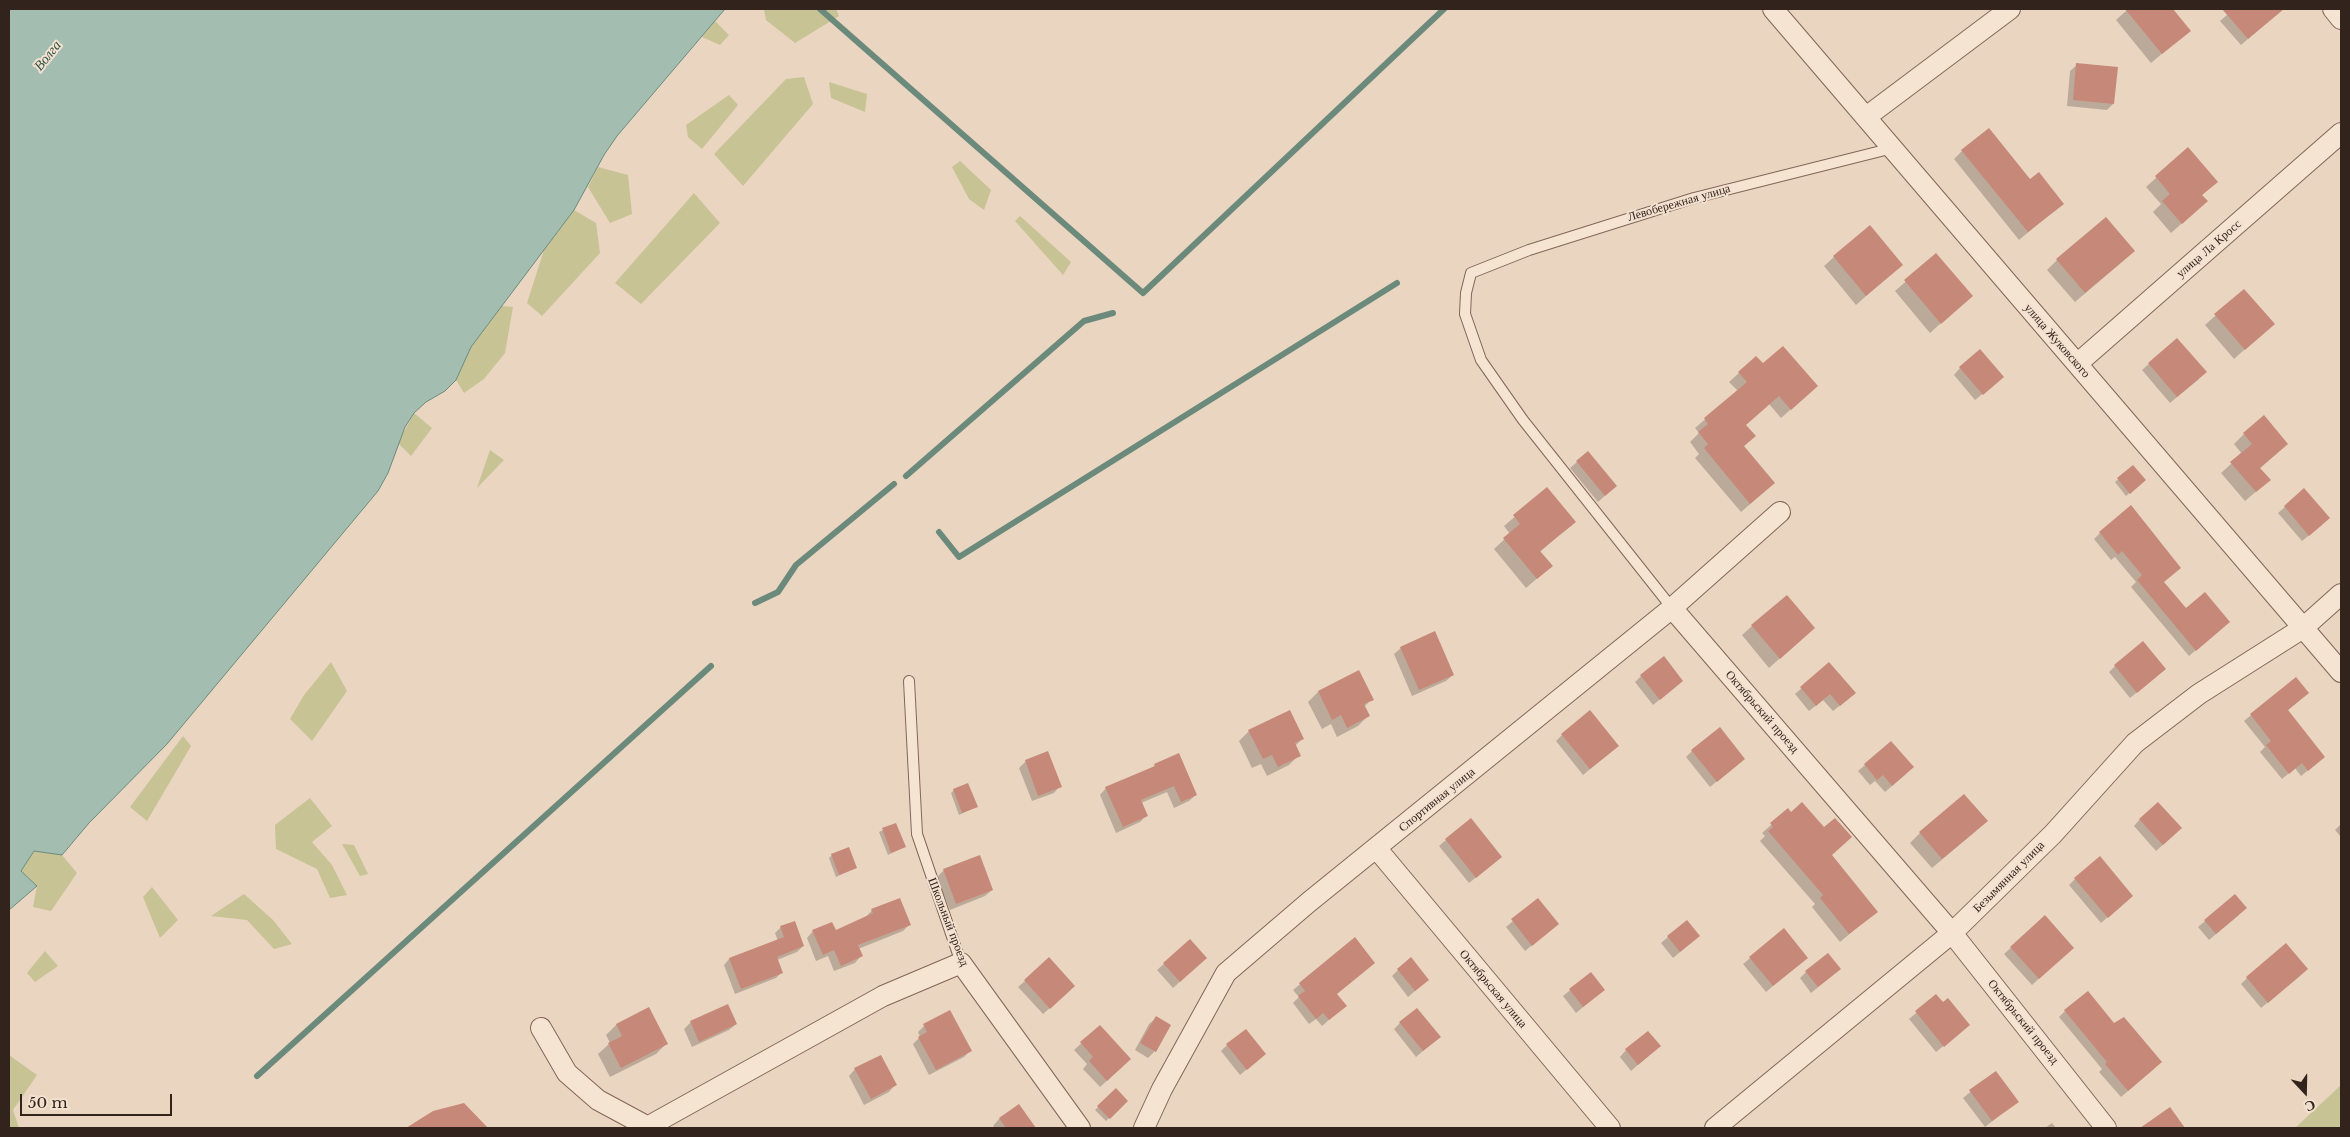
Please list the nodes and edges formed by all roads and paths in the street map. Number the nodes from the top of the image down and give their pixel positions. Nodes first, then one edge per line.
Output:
1 (1773, 9) edge
2 (2010, 9) edge
3 (2333, 9) edge
4 (2341, 19) edge
5 (1866, 117) junction
6 (2341, 133) edge
7 (1892, 148) junction
8 (1471, 273) joint
9 (2078, 364) junction
10 (1780, 512) dead end
11 (2341, 594) edge
12 (1672, 608) junction
13 (2303, 628) junction
14 (2341, 672) edge
15 (909, 681) dead end
16 (1377, 849) junction
17 (1952, 933) junction
18 (962, 963) junction
19 (540, 1028) dead end
20 (649, 1127) edge
21 (1080, 1128) edge
22 (1144, 1128) edge
23 (1610, 1128) edge
24 (1715, 1128) edge
25 (2106, 1128) edge

1 - 5 street, улица Жуковского
2 - 5 street
3 - 4 street
5 - 7 street, улица Жуковского
6 - 9 street, улица Ла Кросс
7 - 8 lane, Левобережная улица
7 - 9 street, улица Жуковского
8 - 12 lane, Октябрьский проезд
9 - 13 street, улица Жуковского
10 - 12 street, Спортивная улица
11 - 13 street, Безымянная улица
12 - 16 street, Спортивная улица
12 - 17 street, Октябрьский проезд
13 - 14 street, улица Жуковского
13 - 17 street, Безымянная улица
15 - 18 lane, Школьный проезд
16 - 22 street, Спортивная улица
16 - 23 street, Октябрьская улица
17 - 24 street, Безымянная улица
17 - 25 street, Октябрьский проезд
18 - 20 street
18 - 21 street, Школьный проезд
19 - 20 street

